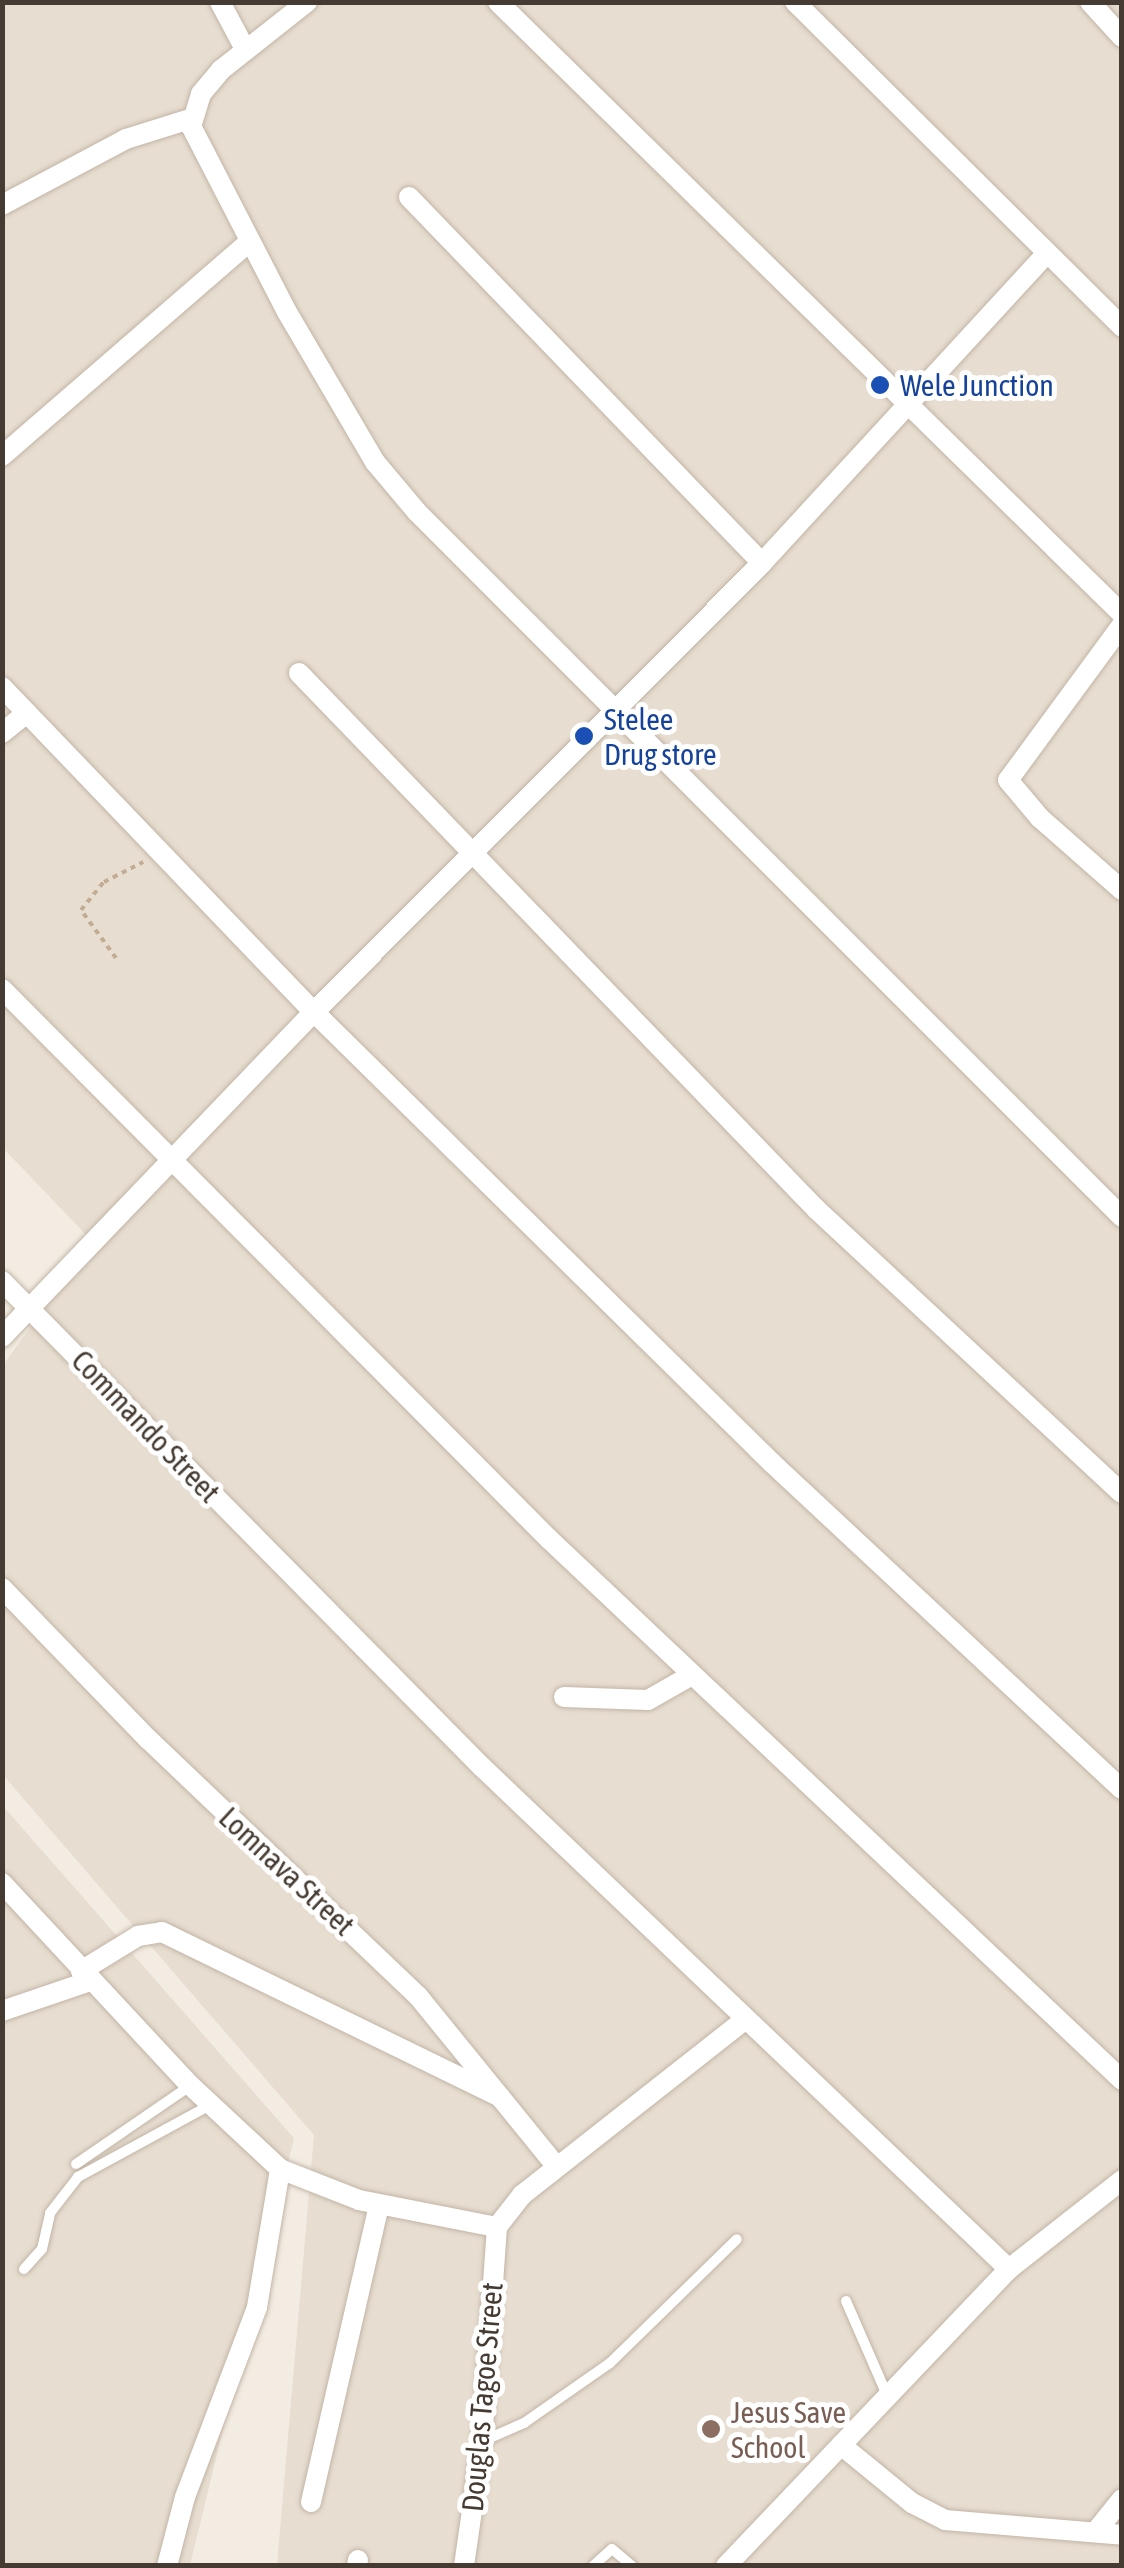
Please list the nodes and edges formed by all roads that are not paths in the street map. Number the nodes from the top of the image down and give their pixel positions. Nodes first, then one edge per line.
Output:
1 (220, 2) edge
2 (307, 2) edge
3 (498, 2) edge
4 (796, 2) edge
5 (1090, 2) edge
6 (1122, 38) edge
7 (245, 50) junction
8 (190, 118) junction
9 (410, 197) dead end
10 (2, 205) edge
11 (250, 241) junction
12 (1046, 254) junction
13 (1121, 326) edge
14 (907, 406) junction
15 (2, 456) edge
16 (762, 563) junction
17 (1122, 614) edge
18 (1122, 625) edge
19 (299, 673) dead end
20 (2, 687) edge
21 (615, 712) junction
22 (27, 713) junction
23 (2, 733) edge
24 (471, 852) junction
25 (1122, 890) edge
26 (2, 989) edge
27 (314, 1012) junction
28 (167, 1162) junction
29 (1122, 1217) edge
30 (2, 1281) edge
31 (32, 1309) junction
32 (2, 1338) edge
33 (1122, 1493) edge
34 (2, 1588) edge
35 (692, 1675) junction
36 (564, 1697) dead end
37 (1122, 1789) edge
38 (2, 1884) edge
39 (86, 1976) junction
40 (2, 2011) edge
41 (743, 2022) junction
42 (1122, 2080) edge
43 (190, 2086) junction
44 (506, 2100) junction
45 (211, 2104) junction
46 (76, 2164) dead end
47 (557, 2168) junction
48 (280, 2169) junction
49 (1122, 2180) edge
50 (378, 2205) junction
51 (498, 2227) junction
52 (737, 2239) dead end
53 (1009, 2269) junction
54 (24, 2270) dead end
55 (846, 2301) dead end
56 (888, 2396) junction
57 (482, 2441) junction
58 (841, 2445) junction
59 (1122, 2499) edge
60 (311, 2502) dead end
61 (1097, 2530) junction
62 (1122, 2535) edge
63 (167, 2566) edge
64 (464, 2566) edge
65 (593, 2566) edge
66 (632, 2566) edge
67 (726, 2566) edge

1 - 7 street
2 - 7 street
3 - 14 street
4 - 12 street
5 - 6 street
7 - 8 street
8 - 10 street
8 - 11 street
9 - 16 street
11 - 15 street
11 - 21 street
12 - 13 street
12 - 14 street
14 - 16 street
14 - 17 street
16 - 21 street
18 - 25 street
19 - 24 street
20 - 22 street
21 - 24 street
21 - 29 street
22 - 23 street
22 - 27 street
24 - 27 street
24 - 33 street
26 - 28 street
27 - 28 street
27 - 37 street
28 - 31 street
28 - 35 street
30 - 31 street, Commando Street
31 - 32 street
31 - 41 street, Commando Street
34 - 44 street, Lomnava Street
35 - 36 street
35 - 42 street
38 - 39 street
39 - 40 street
39 - 43 street
39 - 44 street
41 - 47 street
41 - 53 street, Commando Street
43 - 45 street
43 - 46 lane
44 - 47 street, Lomnava Street
45 - 48 street
45 - 54 lane
47 - 51 street
48 - 50 street
48 - 63 street
49 - 53 street
50 - 51 street
50 - 60 street
51 - 57 street, Douglas Tagoe Street
52 - 57 lane
53 - 56 street
55 - 56 lane
56 - 58 street
57 - 64 street, Douglas Tagoe Street
58 - 61 street
58 - 67 street
59 - 61 street
61 - 62 street
65 - 66 lane

